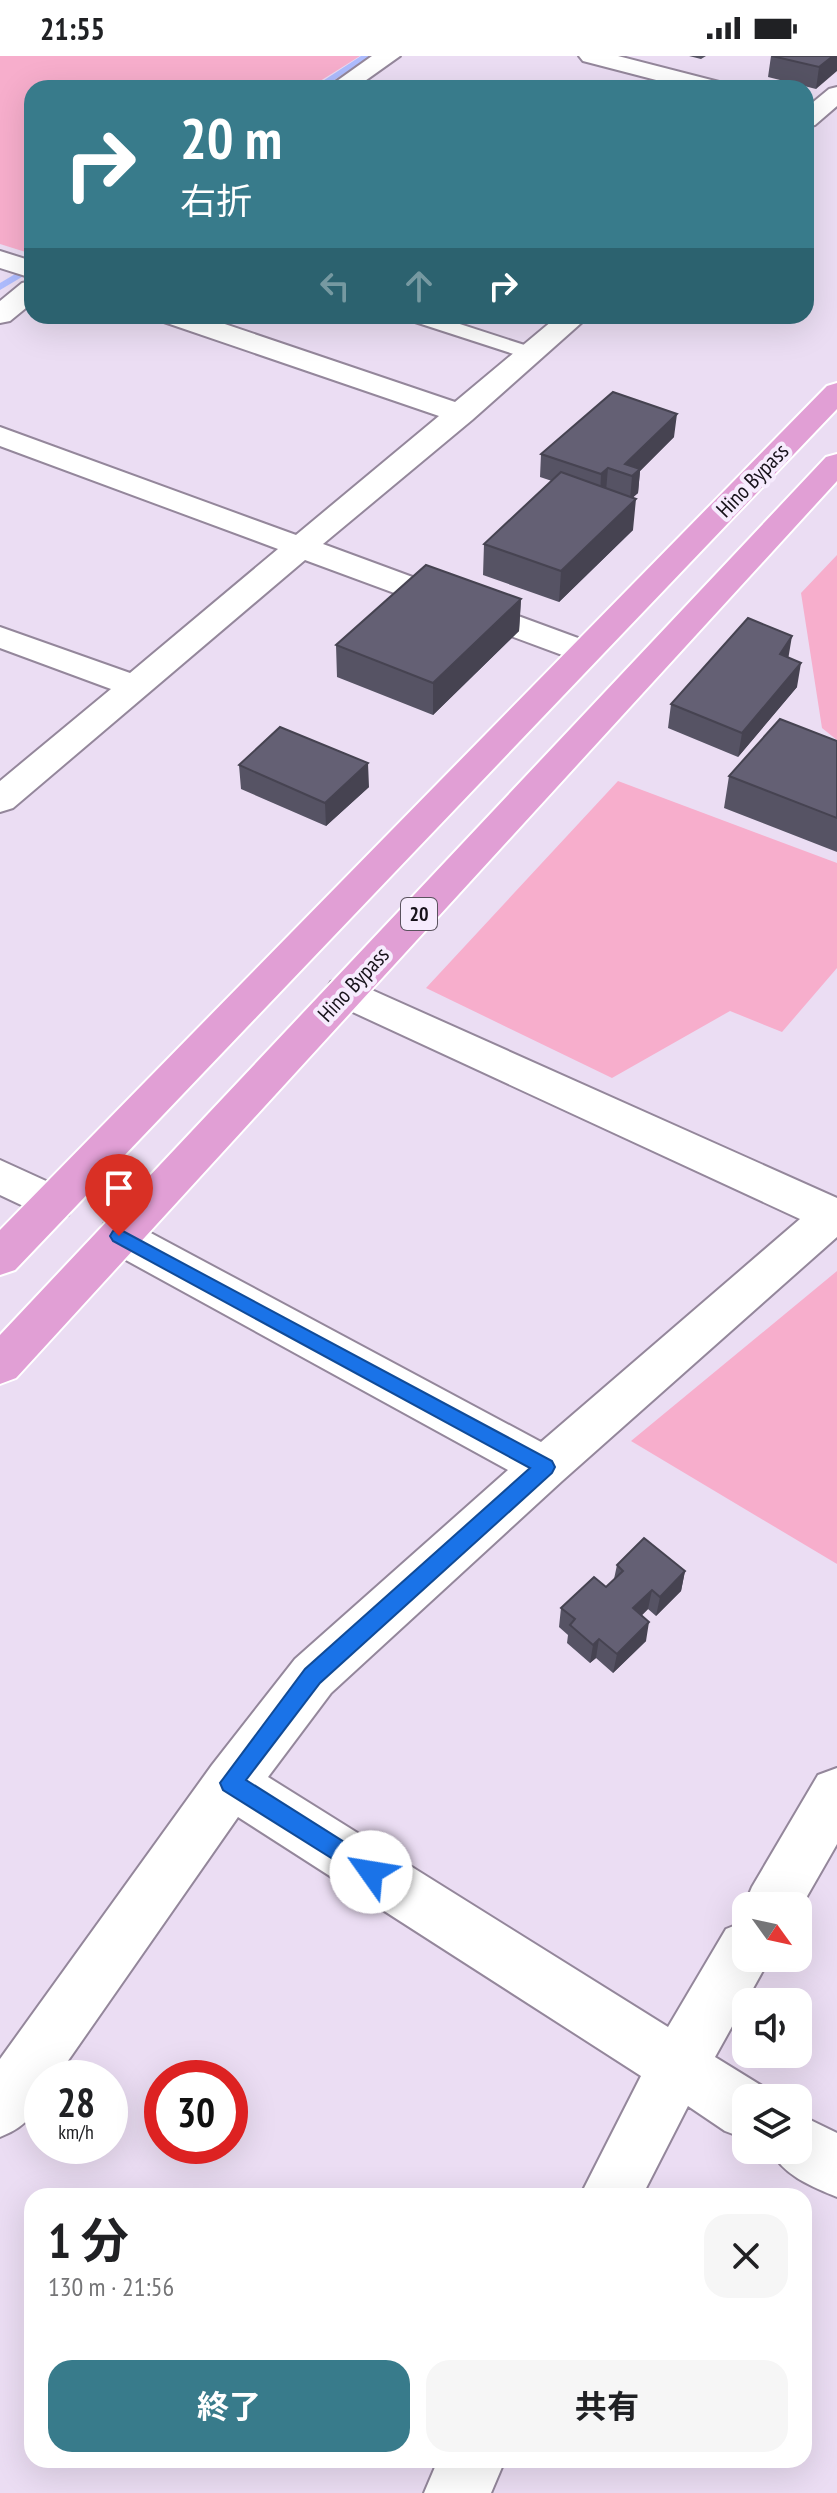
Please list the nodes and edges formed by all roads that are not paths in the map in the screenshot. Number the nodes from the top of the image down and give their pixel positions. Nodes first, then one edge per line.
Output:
1 (388, 56) edge
2 (591, 56) edge
3 (634, 61) edge
4 (351, 80) edge
5 (608, 80) edge
6 (691, 80) edge
7 (837, 94) edge
8 (816, 116) edge
9 (24, 296) edge
10 (0, 315) edge
11 (198, 324) edge
12 (441, 324) edge
13 (566, 324) edge
14 (276, 325) dead end
15 (253, 342) junction
16 (533, 354) junction
17 (837, 392) edge
18 (462, 414) junction
19 (0, 436) edge
20 (837, 463) edge
21 (303, 547) junction
22 (0, 637) edge
23 (585, 652) junction
24 (134, 686) junction
25 (0, 800) edge
26 (345, 992) junction
27 (0, 1176) edge
28 (53, 1203) junction
29 (119, 1236) junction
30 (0, 1258) edge
31 (0, 1365) edge
32 (545, 1467) junction
33 (231, 1783) junction
34 (837, 1793) edge
35 (779, 1892) edge
36 (733, 1972) edge
37 (677, 2067) junction
38 (732, 2101) edge
39 (0, 2108) edge
40 (812, 2152) edge
41 (837, 2167) edge
42 (614, 2188) edge
43 (469, 2468) edge
44 (456, 2493) edge

1 - 4 street
2 - 3 street
3 - 5 street
3 - 6 street
7 - 8 street
9 - 10 street
11 - 15 street
12 - 16 lane
13 - 16 street
14 - 15 street
15 - 18 street
16 - 18 street
17 - 23 highway, Hino Bypass
18 - 21 street
19 - 21 street
20 - 26 highway, Hino Bypass / 20
21 - 23 street
21 - 24 street
22 - 24 street
23 - 28 highway, Hino Bypass
24 - 25 street
26 - 29 highway, Hino Bypass / 20
26 - 32 street
27 - 28 street
28 - 30 highway, Hino Bypass
29 - 31 highway, Hino Bypass / 20
29 - 32 street
32 - 33 street
33 - 37 street
33 - 39 street
34 - 35 street
36 - 37 street
37 - 38 street
37 - 42 street
40 - 41 street
43 - 44 street

